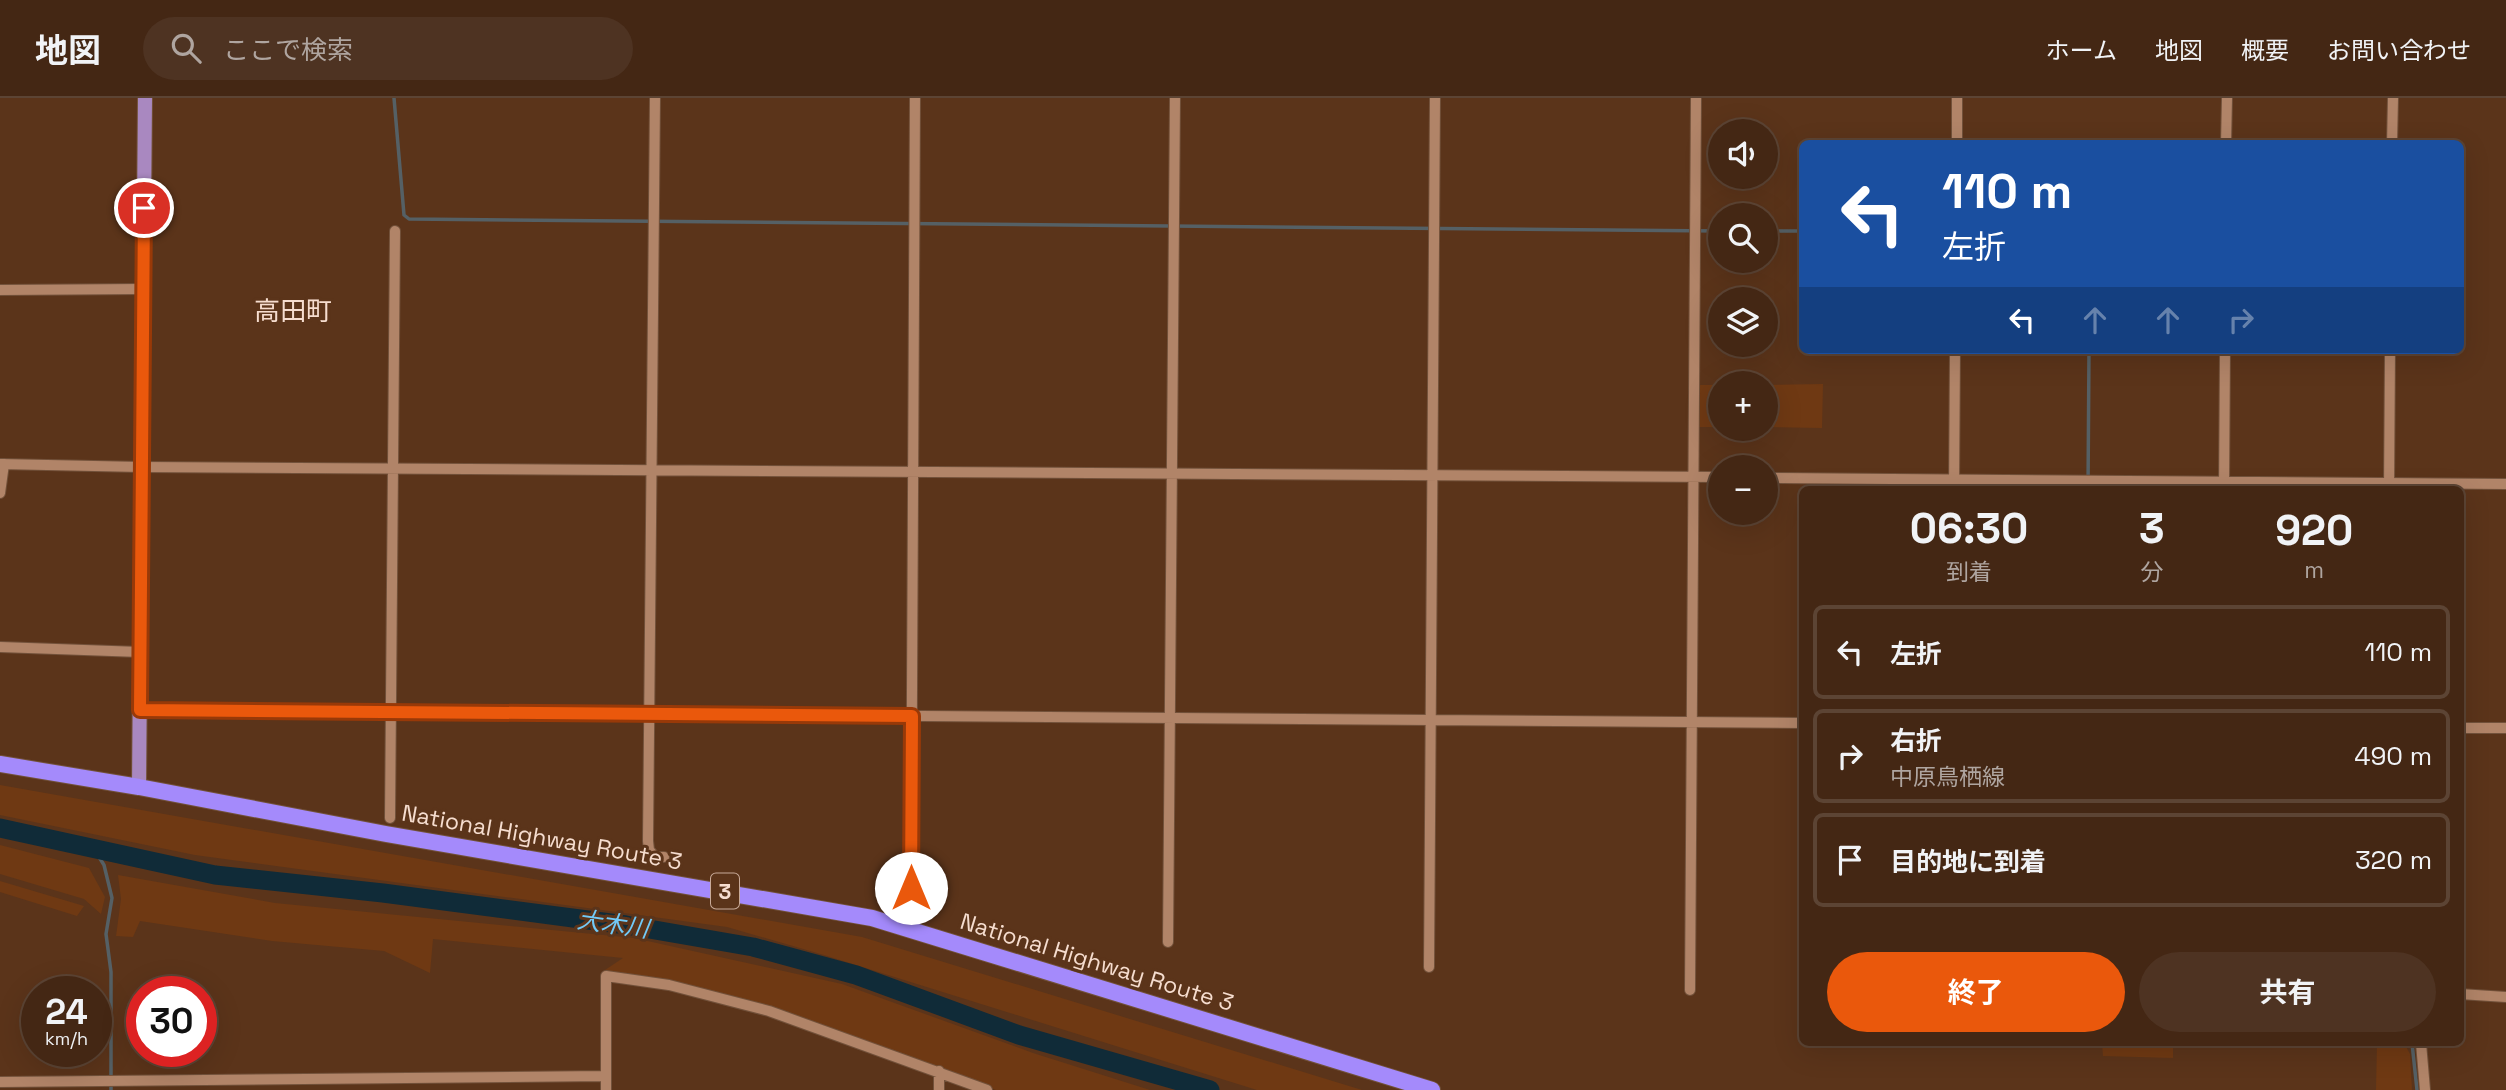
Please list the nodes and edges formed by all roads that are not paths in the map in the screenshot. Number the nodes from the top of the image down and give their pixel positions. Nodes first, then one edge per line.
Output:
1 (145, 98) edge
2 (655, 98) edge
3 (915, 98) edge
4 (1175, 98) edge
5 (1436, 98) edge
6 (1696, 98) edge
7 (1957, 98) edge
8 (2227, 98) edge
9 (2393, 98) edge
10 (1957, 140) edge
11 (2226, 140) edge
12 (2392, 140) edge
13 (395, 231) dead end
14 (143, 289) junction
15 (0, 290) edge
16 (1955, 354) edge
17 (2225, 354) edge
18 (2390, 354) edge
19 (2, 464) edge
20 (141, 467) junction
21 (393, 468) junction
22 (650, 469) junction
23 (913, 471) junction
24 (1173, 473) junction
25 (1433, 476) junction
26 (1695, 477) junction
27 (1708, 477) edge
28 (1778, 478) edge
29 (2506, 484) edge
30 (1954, 485) edge
31 (2224, 486) edge
32 (2389, 486) edge
33 (2428, 486) edge
34 (0, 493) edge
35 (0, 647) edge
36 (140, 652) junction
37 (140, 710) junction
38 (390, 713) junction
39 (650, 715) junction
40 (912, 716) junction
41 (1171, 718) junction
42 (1431, 720) junction
43 (1691, 722) junction
44 (1799, 723) edge
45 (2464, 728) edge
46 (2506, 728) edge
47 (0, 764) edge
48 (139, 787) junction
49 (390, 818) dead end
50 (664, 857) dead end
51 (911, 888) dead end
52 (1168, 942) dead end
53 (1429, 967) dead end
54 (1690, 990) dead end
55 (2464, 994) edge
56 (2506, 997) edge
57 (2421, 1046) edge
58 (939, 1071) junction
59 (606, 1076) junction
60 (0, 1082) edge
61 (276, 1085) edge
62 (606, 1090) edge
63 (939, 1090) edge
64 (987, 1090) edge
65 (1432, 1090) edge
66 (2425, 1090) edge

1 - 14 main road
2 - 22 street
3 - 23 street
4 - 24 street
5 - 25 street
6 - 26 street
7 - 10 street
8 - 11 street
9 - 12 street
13 - 21 street
14 - 15 street
14 - 20 main road
16 - 30 street
17 - 31 street
18 - 32 street
19 - 20 street
19 - 34 street
20 - 21 street
20 - 36 main road
21 - 22 street
21 - 38 street
22 - 23 street
22 - 39 street
23 - 24 street
23 - 40 street
24 - 25 street
24 - 41 street
25 - 26 street
25 - 42 street
26 - 27 street
26 - 43 street
28 - 30 street
29 - 33 street
30 - 31 street
35 - 36 street
36 - 37 main road
37 - 38 street
37 - 48 main road
38 - 39 street
38 - 49 street
39 - 40 street
39 - 50 street
40 - 41 street
40 - 51 street
41 - 42 street
41 - 52 street
42 - 43 street
42 - 53 street
43 - 44 street
43 - 54 street
45 - 46 street
47 - 48 highway, National Highway Route 3 / 3
48 - 65 highway, National Highway Route 3 / 3
55 - 56 street
57 - 66 street
58 - 59 street
58 - 63 street
58 - 64 street
59 - 61 street
59 - 62 street
60 - 61 street

